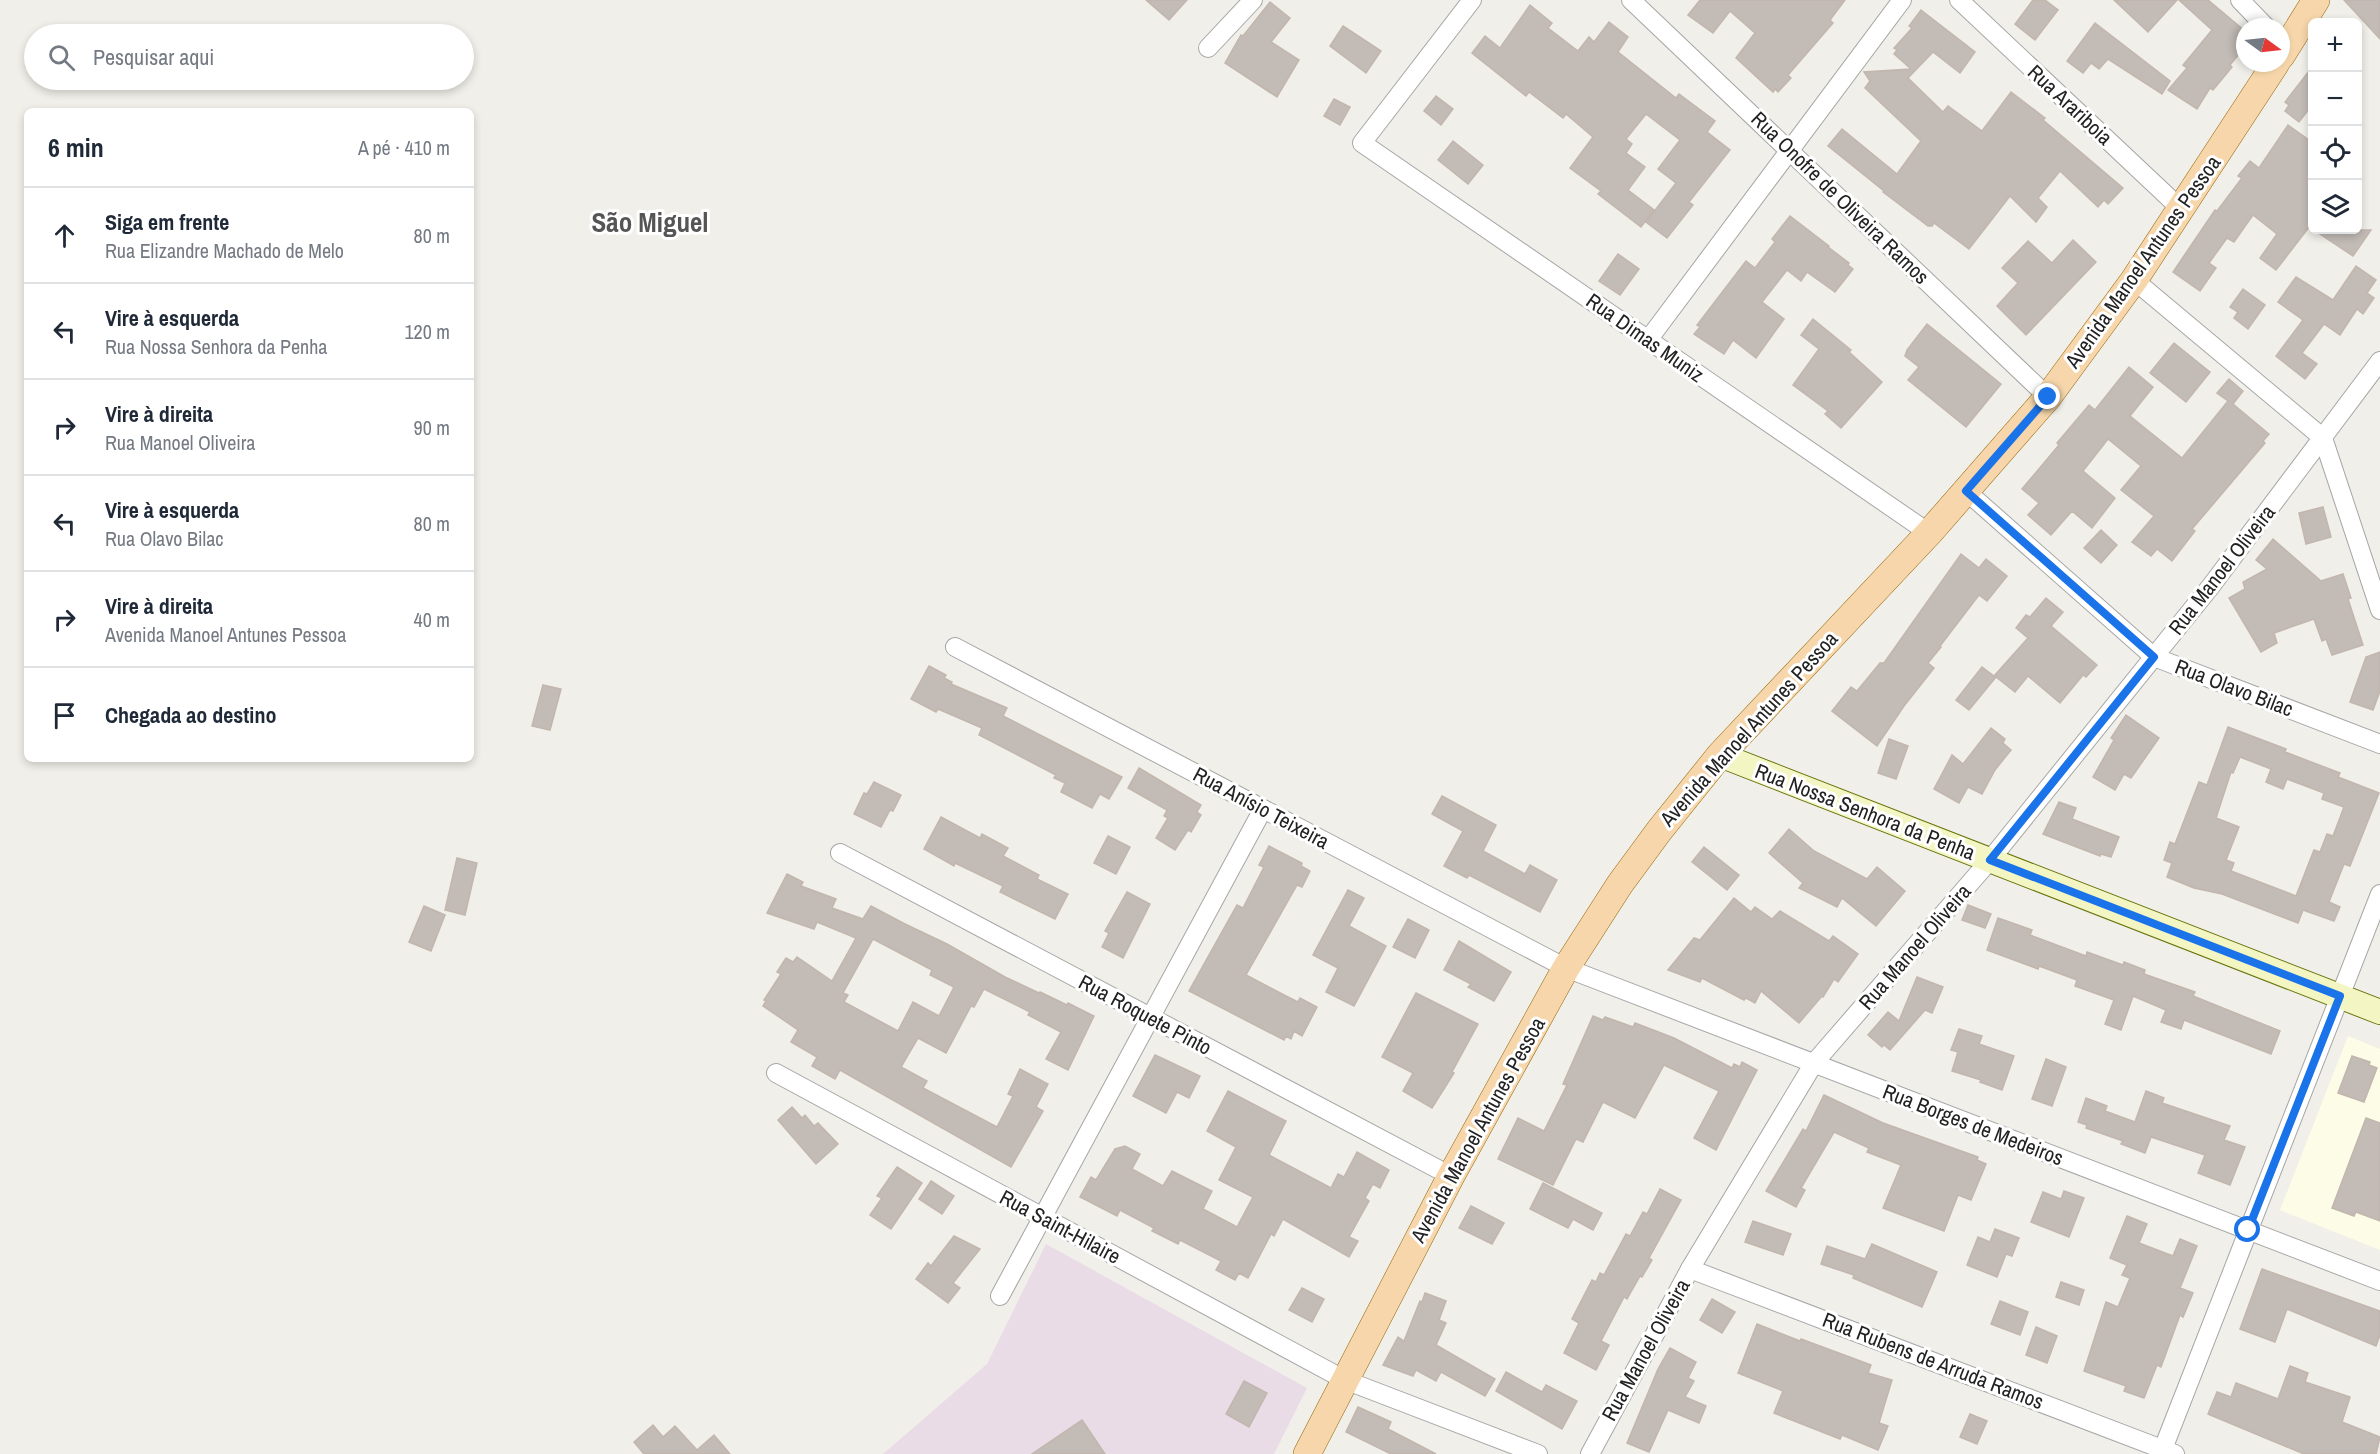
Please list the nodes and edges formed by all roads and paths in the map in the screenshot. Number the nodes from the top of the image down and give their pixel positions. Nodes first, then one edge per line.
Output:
1 (1253, 0) edge
2 (1472, 0) edge
3 (1631, 0) edge
4 (1902, 0) edge
5 (1959, 0) edge
6 (2240, 0) edge
7 (2316, 0) edge
8 (2257, 18) edge
9 (2290, 39) edge
10 (1208, 48) dead end
11 (2268, 72) edge
12 (1790, 151) junction
13 (2182, 210) junction
14 (2134, 280) junction
15 (1648, 340) junction
16 (2380, 361) edge
17 (2048, 397) junction
18 (2323, 438) junction
19 (1966, 491) junction
20 (1929, 533) junction
21 (2380, 610) edge
22 (955, 647) dead end
23 (2154, 657) junction
24 (2380, 744) edge
25 (1720, 755) junction
26 (1263, 809) junction
27 (840, 853) dead end
28 (1990, 860) junction
29 (2380, 894) edge
30 (1566, 968) junction
31 (2340, 996) junction
32 (2380, 1012) edge
33 (1150, 1017) junction
34 (1814, 1064) junction
35 (776, 1073) dead end
36 (1451, 1176) junction
37 (1042, 1217) junction
38 (2248, 1230) junction
39 (1690, 1269) junction
40 (2380, 1281) edge
41 (1000, 1296) dead end
42 (1345, 1380) junction
43 (2166, 1452) edge
44 (1307, 1454) edge
45 (1538, 1454) edge
46 (1590, 1454) edge

1 - 10 street
2 - 15 street, Rua Dimas Muniz
3 - 12 street, Rua Onofre de Oliveira Ramos
4 - 12 street
5 - 13 street, Rua Arariboia
6 - 8 street
7 - 9 main road, Avenida Manoel Antunes Pessoa
11 - 13 main road, Avenida Manoel Antunes Pessoa
12 - 15 street
12 - 17 street, Rua Onofre de Oliveira Ramos
13 - 14 main road, Avenida Manoel Antunes Pessoa
14 - 17 main road, Avenida Manoel Antunes Pessoa
14 - 18 street
15 - 20 street, Rua Dimas Muniz
16 - 18 street, Rua Manoel Oliveira
17 - 19 main road, Avenida Manoel Antunes Pessoa
18 - 21 street
18 - 23 street, Rua Manoel Oliveira
19 - 20 main road, Avenida Manoel Antunes Pessoa
19 - 23 street, Rua Olavo Bilac
20 - 25 main road, Avenida Manoel Antunes Pessoa
22 - 26 street, Rua Anísio Teixeira
23 - 24 street, Rua Olavo Bilac
23 - 28 street, Rua Manoel Oliveira
25 - 28 street, Rua Nossa Senhora da Penha
25 - 30 main road, Avenida Manoel Antunes Pessoa
26 - 30 street, Rua Anísio Teixeira
26 - 33 street
27 - 33 street, Rua Roquete Pinto
28 - 31 street, Rua Nossa Senhora da Penha
28 - 34 street, Rua Manoel Oliveira
29 - 31 street
30 - 34 street, Rua Borges de Medeiros
30 - 36 main road, Avenida Manoel Antunes Pessoa
31 - 32 street, Rua Nossa Senhora da Penha
31 - 38 street
33 - 36 street, Rua Roquete Pinto
33 - 37 street
34 - 38 street, Rua Borges de Medeiros
34 - 39 street, Rua Manoel Oliveira
35 - 37 street, Rua Saint-Hilaire
36 - 42 main road, Avenida Manoel Antunes Pessoa
37 - 41 street
37 - 42 street, Rua Saint-Hilaire
38 - 40 street, Rua Borges de Medeiros
38 - 43 street
39 - 43 street, Rua Rubens de Arruda Ramos
39 - 46 street, Rua Manoel Oliveira
42 - 44 main road, Avenida Manoel Antunes Pessoa
42 - 45 street, Rua Saint-Hilaire

